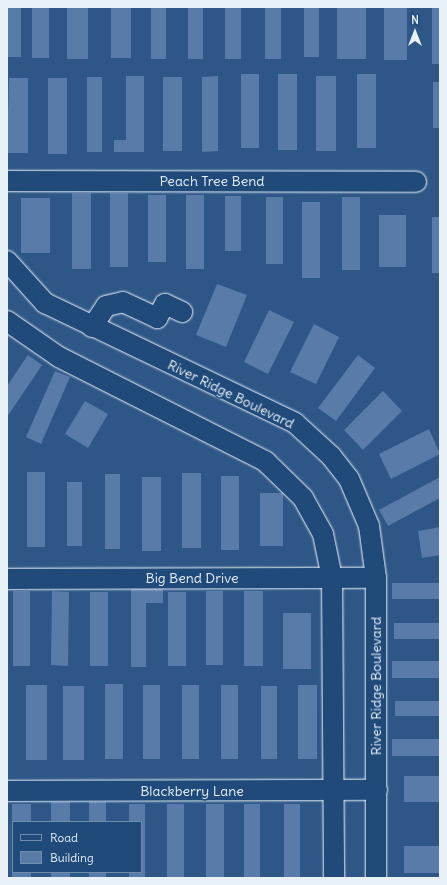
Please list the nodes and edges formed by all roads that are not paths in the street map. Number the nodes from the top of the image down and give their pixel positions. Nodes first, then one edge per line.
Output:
1 (7, 181) edge
2 (416, 182) dead end
3 (7, 261) edge
4 (182, 312) dead end
5 (7, 321) edge
6 (92, 326) junction
7 (332, 578) junction
8 (376, 578) junction
9 (7, 579) edge
10 (377, 790) junction
11 (7, 791) edge
12 (334, 791) junction
13 (334, 878) edge
14 (376, 878) edge

1 - 2 street, Peach Tree Bend
3 - 6 street, River Ridge Boulevard
4 - 6 street
5 - 7 street
6 - 8 street, River Ridge Boulevard
7 - 8 street, Big Bend Drive
7 - 9 street, Big Bend Drive
7 - 12 street
8 - 10 street, River Ridge Boulevard
10 - 12 street, Blackberry Lane
10 - 14 street, River Ridge Boulevard
11 - 12 street, Blackberry Lane
12 - 13 street

